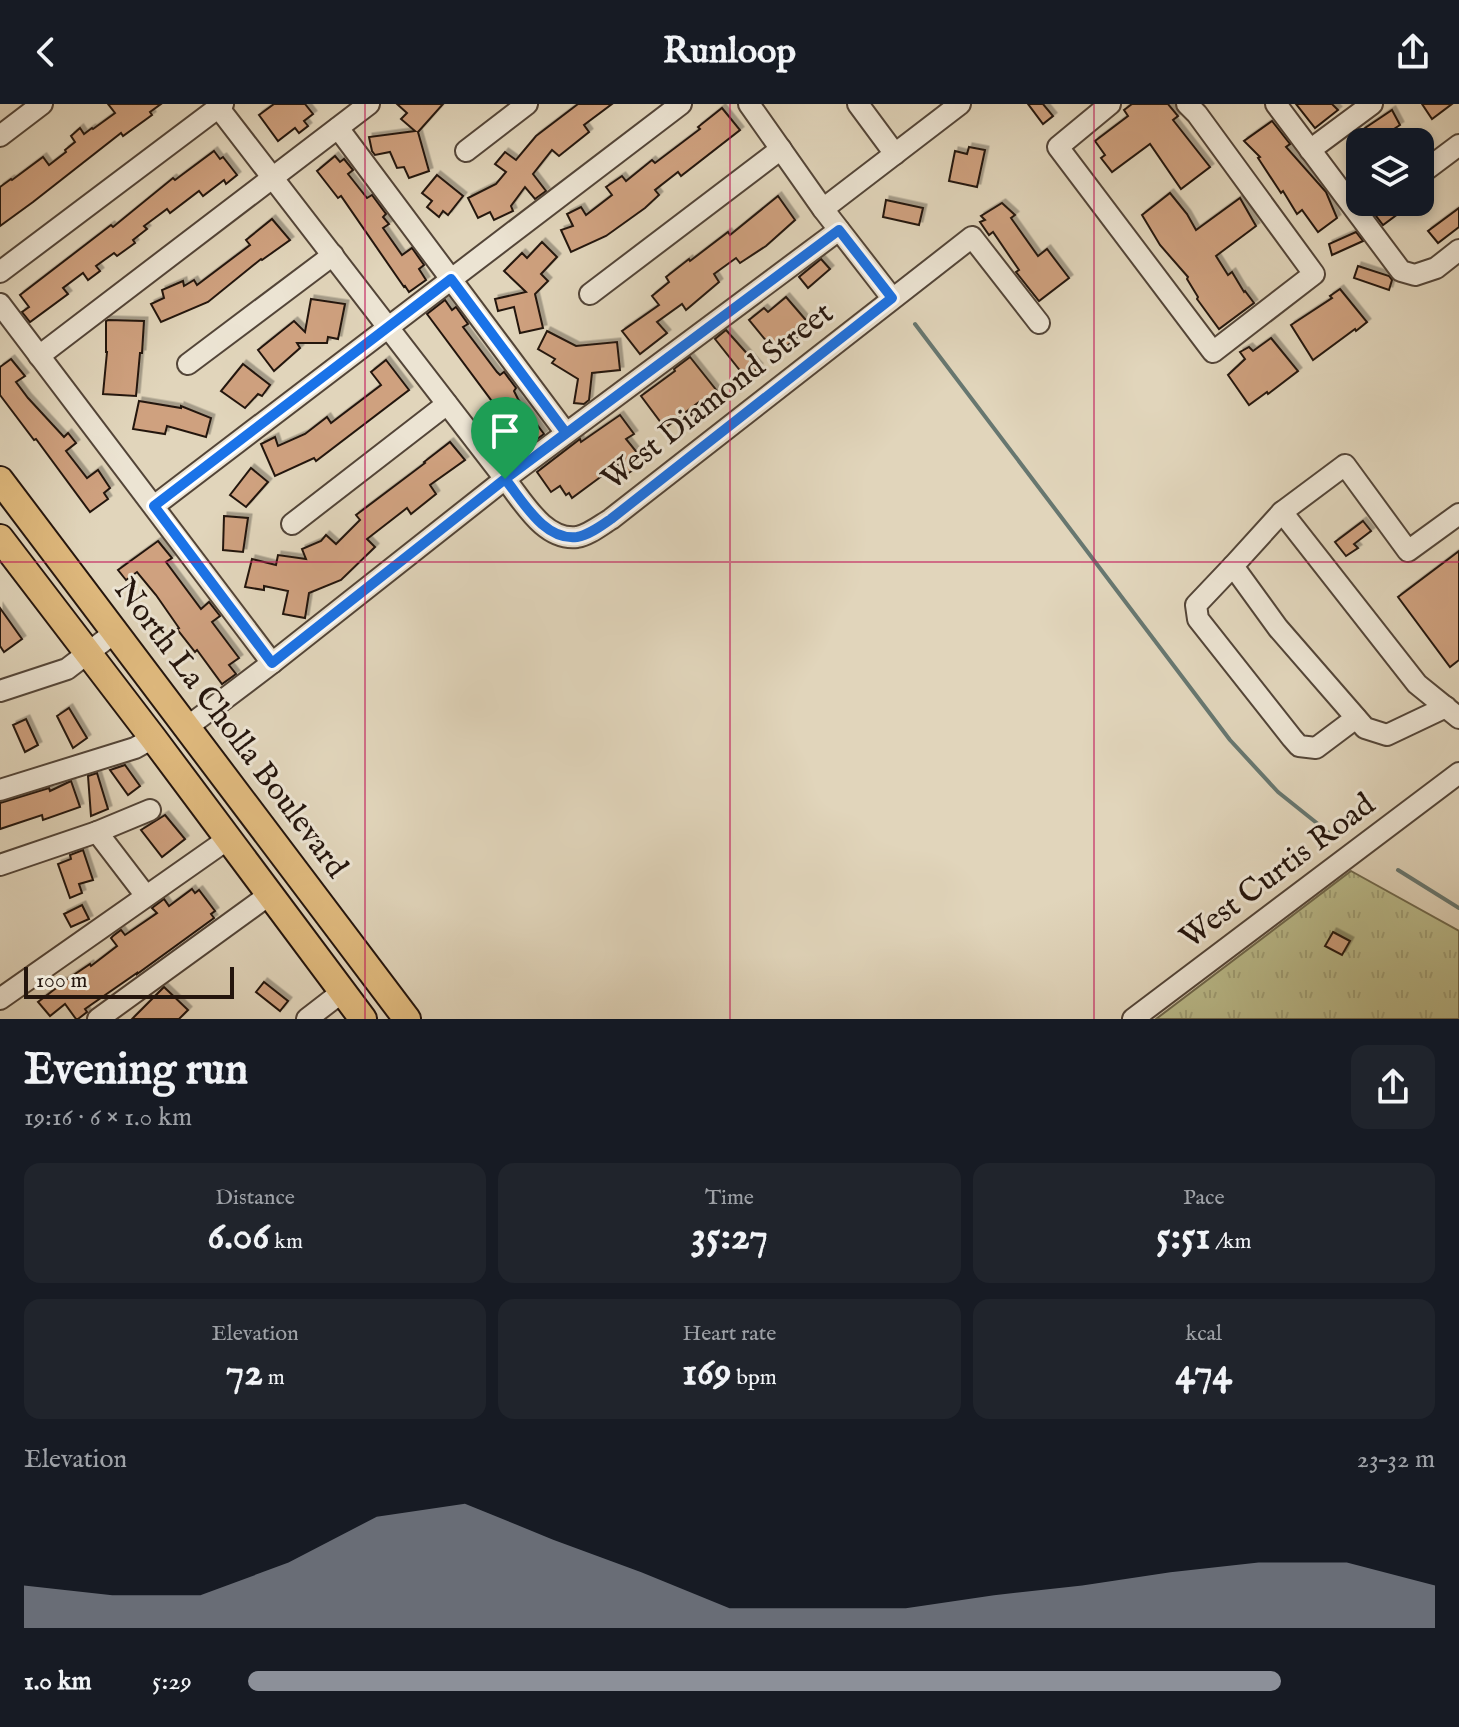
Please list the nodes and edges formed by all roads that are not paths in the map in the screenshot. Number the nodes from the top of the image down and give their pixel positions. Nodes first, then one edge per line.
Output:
1 (42, 104) edge
2 (369, 104) edge
3 (527, 104) edge
4 (681, 104) edge
5 (749, 104) edge
6 (858, 104) edge
7 (960, 104) edge
8 (1110, 104) edge
9 (1187, 104) edge
10 (1276, 104) edge
11 (1372, 104) edge
12 (220, 106) edge
13 (338, 128) junction
14 (0, 136) edge
15 (1459, 145) edge
16 (781, 149) junction
17 (1310, 150) junction
18 (466, 151) dead end
19 (895, 154) junction
20 (1434, 164) edge
21 (273, 177) junction
22 (823, 209) junction
23 (839, 230) junction
24 (1459, 250) edge
25 (333, 255) junction
26 (0, 272) edge
27 (451, 279) junction
28 (590, 294) dead end
29 (892, 298) junction
30 (0, 304) edge
31 (1039, 323) dead end
32 (388, 326) junction
33 (39, 356) junction
34 (188, 364) dead end
35 (447, 404) junction
36 (566, 433) junction
37 (505, 479) junction
38 (0, 480) edge
39 (154, 506) junction
40 (1282, 512) junction
41 (1459, 514) edge
42 (292, 524) dead end
43 (0, 538) edge
44 (1233, 566) junction
45 (114, 633) junction
46 (87, 653) junction
47 (272, 663) junction
48 (0, 691) edge
49 (1453, 712) edge
50 (1356, 718) junction
51 (186, 728) junction
52 (153, 738) junction
53 (1459, 773) edge
54 (0, 790) edge
55 (150, 810) dead end
56 (97, 832) junction
57 (228, 839) junction
58 (0, 865) edge
59 (269, 895) junction
60 (146, 896) junction
61 (342, 992) junction
62 (0, 999) edge
63 (98, 1019) edge
64 (307, 1019) edge
65 (363, 1019) edge
66 (407, 1019) edge
67 (1133, 1019) edge

1 - 14 street
2 - 13 street
3 - 18 street
4 - 27 street
5 - 16 street
6 - 19 street
7 - 19 street
8 - 9 street
10 - 17 street
11 - 17 street
12 - 21 street
12 - 26 street
13 - 21 street
13 - 27 street
15 - 20 street
16 - 22 street
16 - 28 street
17 - 24 street
19 - 22 street
21 - 25 street
21 - 33 street
22 - 23 street
23 - 29 street
23 - 36 street
25 - 32 street
25 - 34 street
27 - 32 street
27 - 36 street
29 - 31 street, West Diamond Street
29 - 37 street, West Diamond Street
30 - 33 street
32 - 35 street
32 - 39 street
33 - 39 street
35 - 37 street
35 - 42 street
36 - 37 street
37 - 47 street
38 - 45 main road, North La Cholla Boulevard
39 - 47 street
40 - 41 street
40 - 44 street
40 - 49 street
43 - 46 main road, North La Cholla Boulevard
44 - 50 street
44 - 50 street
45 - 46 street
45 - 51 main road, North La Cholla Boulevard
46 - 48 street
46 - 52 main road, North La Cholla Boulevard
47 - 51 street
49 - 50 street
51 - 66 main road, North La Cholla Boulevard
52 - 54 street
52 - 57 main road, North La Cholla Boulevard
53 - 67 street, West Curtis Road
55 - 56 street
56 - 58 street
56 - 60 street
57 - 59 main road, North La Cholla Boulevard
57 - 60 street
59 - 61 main road, North La Cholla Boulevard
59 - 63 street
60 - 62 street
61 - 64 street
61 - 65 main road, North La Cholla Boulevard

